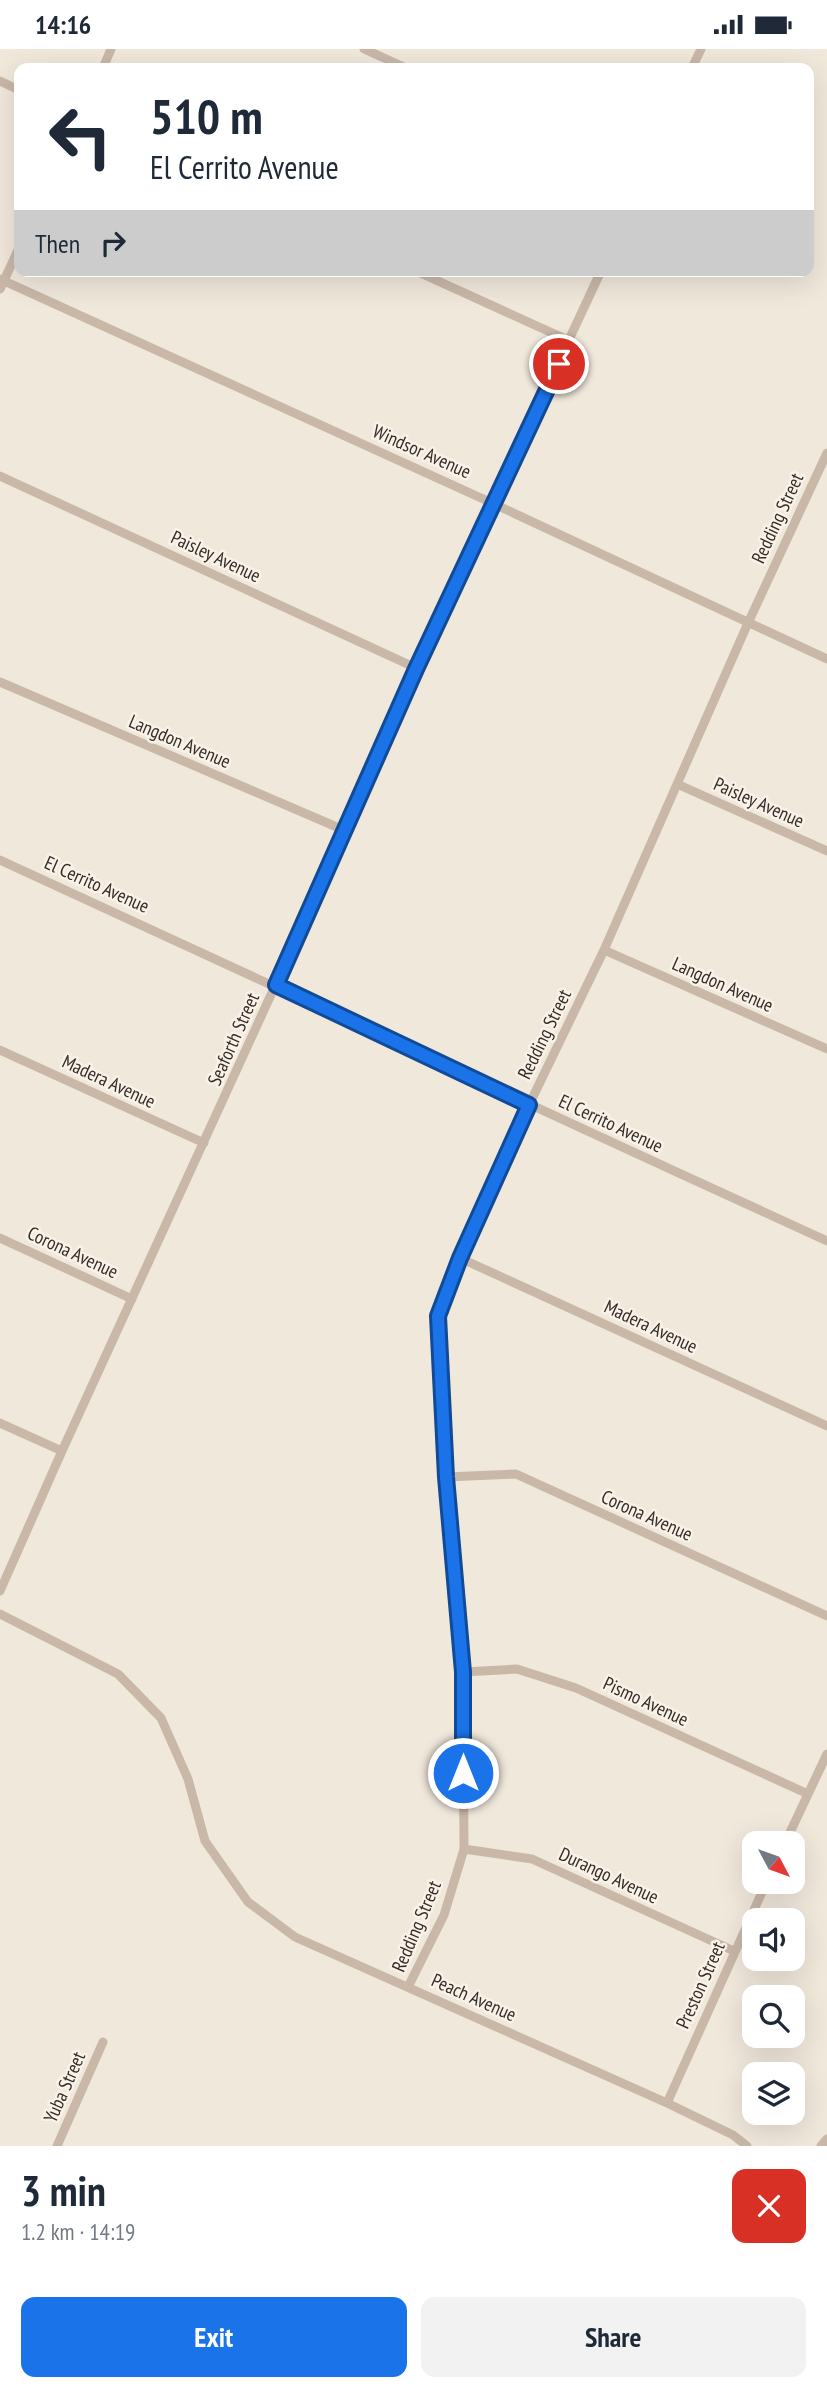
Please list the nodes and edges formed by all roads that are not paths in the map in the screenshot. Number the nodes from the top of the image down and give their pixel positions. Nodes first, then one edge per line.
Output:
1 (364, 49) edge
2 (395, 63) edge
3 (14, 258) edge
4 (429, 277) edge
5 (598, 277) edge
6 (1, 283) edge
7 (570, 341) junction
8 (826, 455) edge
9 (0, 476) edge
10 (492, 503) junction
11 (748, 623) junction
12 (827, 659) edge
13 (416, 669) junction
14 (0, 682) edge
15 (677, 784) junction
16 (346, 831) junction
17 (827, 851) edge
18 (0, 860) edge
19 (604, 950) junction
20 (276, 985) junction
21 (827, 1049) edge
22 (0, 1050) edge
23 (529, 1105) junction
24 (204, 1143) junction
25 (0, 1238) edge
26 (827, 1241) edge
27 (460, 1258) junction
28 (132, 1299) junction
29 (0, 1423) edge
30 (827, 1426) edge
31 (62, 1451) junction
32 (446, 1477) junction
33 (0, 1591) edge
34 (0, 1614) edge
35 (827, 1616) edge
36 (463, 1672) junction
37 (827, 1754) edge
38 (808, 1794) junction
39 (791, 1831) edge
40 (464, 1849) junction
41 (761, 1894) edge
42 (734, 1951) junction
43 (408, 1987) junction
44 (103, 2042) dead end
45 (667, 2103) junction
46 (827, 2139) edge
47 (57, 2146) edge
48 (747, 2146) edge
49 (821, 2146) edge

1 - 2 street
3 - 6 street
4 - 7 street
5 - 7 street, Seaforth Street
6 - 10 street, Windsor Avenue
7 - 10 street, Seaforth Street
8 - 11 street, Redding Street
9 - 13 street, Paisley Avenue
10 - 11 street, Windsor Avenue
10 - 13 street, Seaforth Street
11 - 12 street, Windsor Avenue
11 - 15 street, Redding Street
13 - 16 street, Seaforth Street
14 - 16 street, Langdon Avenue
15 - 17 street, Paisley Avenue
15 - 19 street, Redding Street
16 - 20 street, Seaforth Street
18 - 20 street, El Cerrito Avenue
19 - 21 street, Langdon Avenue
19 - 23 street, Redding Street
20 - 23 street, El Cerrito Avenue
20 - 24 street, Seaforth Street
22 - 24 street, Madera Avenue
23 - 26 street, El Cerrito Avenue
23 - 27 street, Redding Street
24 - 28 street, Seaforth Street
25 - 28 street, Corona Avenue
27 - 30 street, Madera Avenue
27 - 32 street, Redding Street
28 - 31 street, Seaforth Street
29 - 31 street
31 - 33 street, Seaforth Street
32 - 35 street, Corona Avenue
32 - 36 street, Redding Street
34 - 43 street, Peach Avenue
36 - 38 street, Pismo Avenue
36 - 40 street, Redding Street
37 - 38 street
38 - 39 street
40 - 42 street, Durango Avenue
40 - 43 street, Redding Street
41 - 42 street, Preston Street
42 - 45 street, Preston Street
43 - 45 street, Peach Avenue
44 - 47 street, Yuba Street
45 - 48 street, Peach Avenue
46 - 49 street

